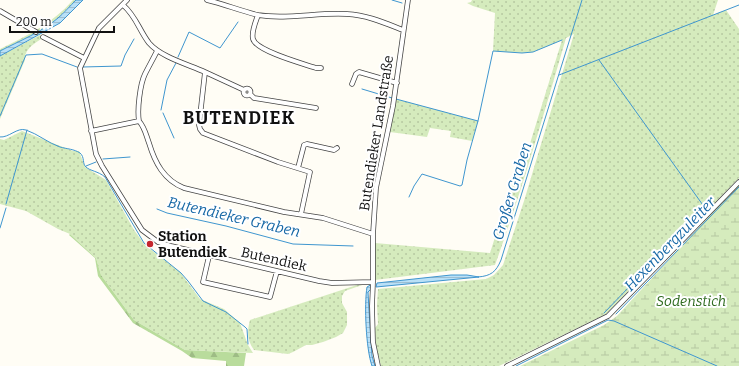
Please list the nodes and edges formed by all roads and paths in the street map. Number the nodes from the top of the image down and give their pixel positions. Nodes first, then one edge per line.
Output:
1 (128, 0) edge
2 (207, 0) edge
3 (408, 0) edge
4 (123, 4) junction
5 (0, 11) edge
6 (258, 15) junction
7 (403, 30) junction
8 (36, 32) dead end
9 (43, 37) dead end
10 (157, 51) junction
11 (84, 58) junction
12 (321, 68) dead end
13 (205, 72) junction
14 (397, 83) junction
15 (352, 84) dead end
16 (316, 108) dead end
17 (139, 121) junction
18 (92, 131) junction
19 (337, 148) dead end
20 (298, 168) junction
21 (739, 182) edge
22 (300, 214) junction
23 (373, 234) junction
24 (209, 256) junction
25 (277, 271) junction
26 (373, 282) junction
27 (378, 366) edge
28 (507, 366) edge

1 - 4 street, Butendiek
2 - 6 street
3 - 7 street, Butendieker Landstraße
4 - 10 street
4 - 11 street, Butendiek
5 - 8 street
6 - 7 street
6 - 12 street
7 - 14 street, Butendieker Landstraße
9 - 11 street
10 - 13 street
10 - 17 street
11 - 18 street, Butendiek
13 - 16 street
13 - 20 street
14 - 15 street
14 - 23 street, Butendieker Landstraße
17 - 18 street
17 - 22 street
18 - 24 street, Butendiek
19 - 20 street
20 - 22 street
21 - 28 street
22 - 23 street
23 - 26 street, Butendieker Landstraße
24 - 25 street, Butendiek
24 - 25 street
25 - 26 street, Butendiek
26 - 27 street, Butendieker Landstraße

